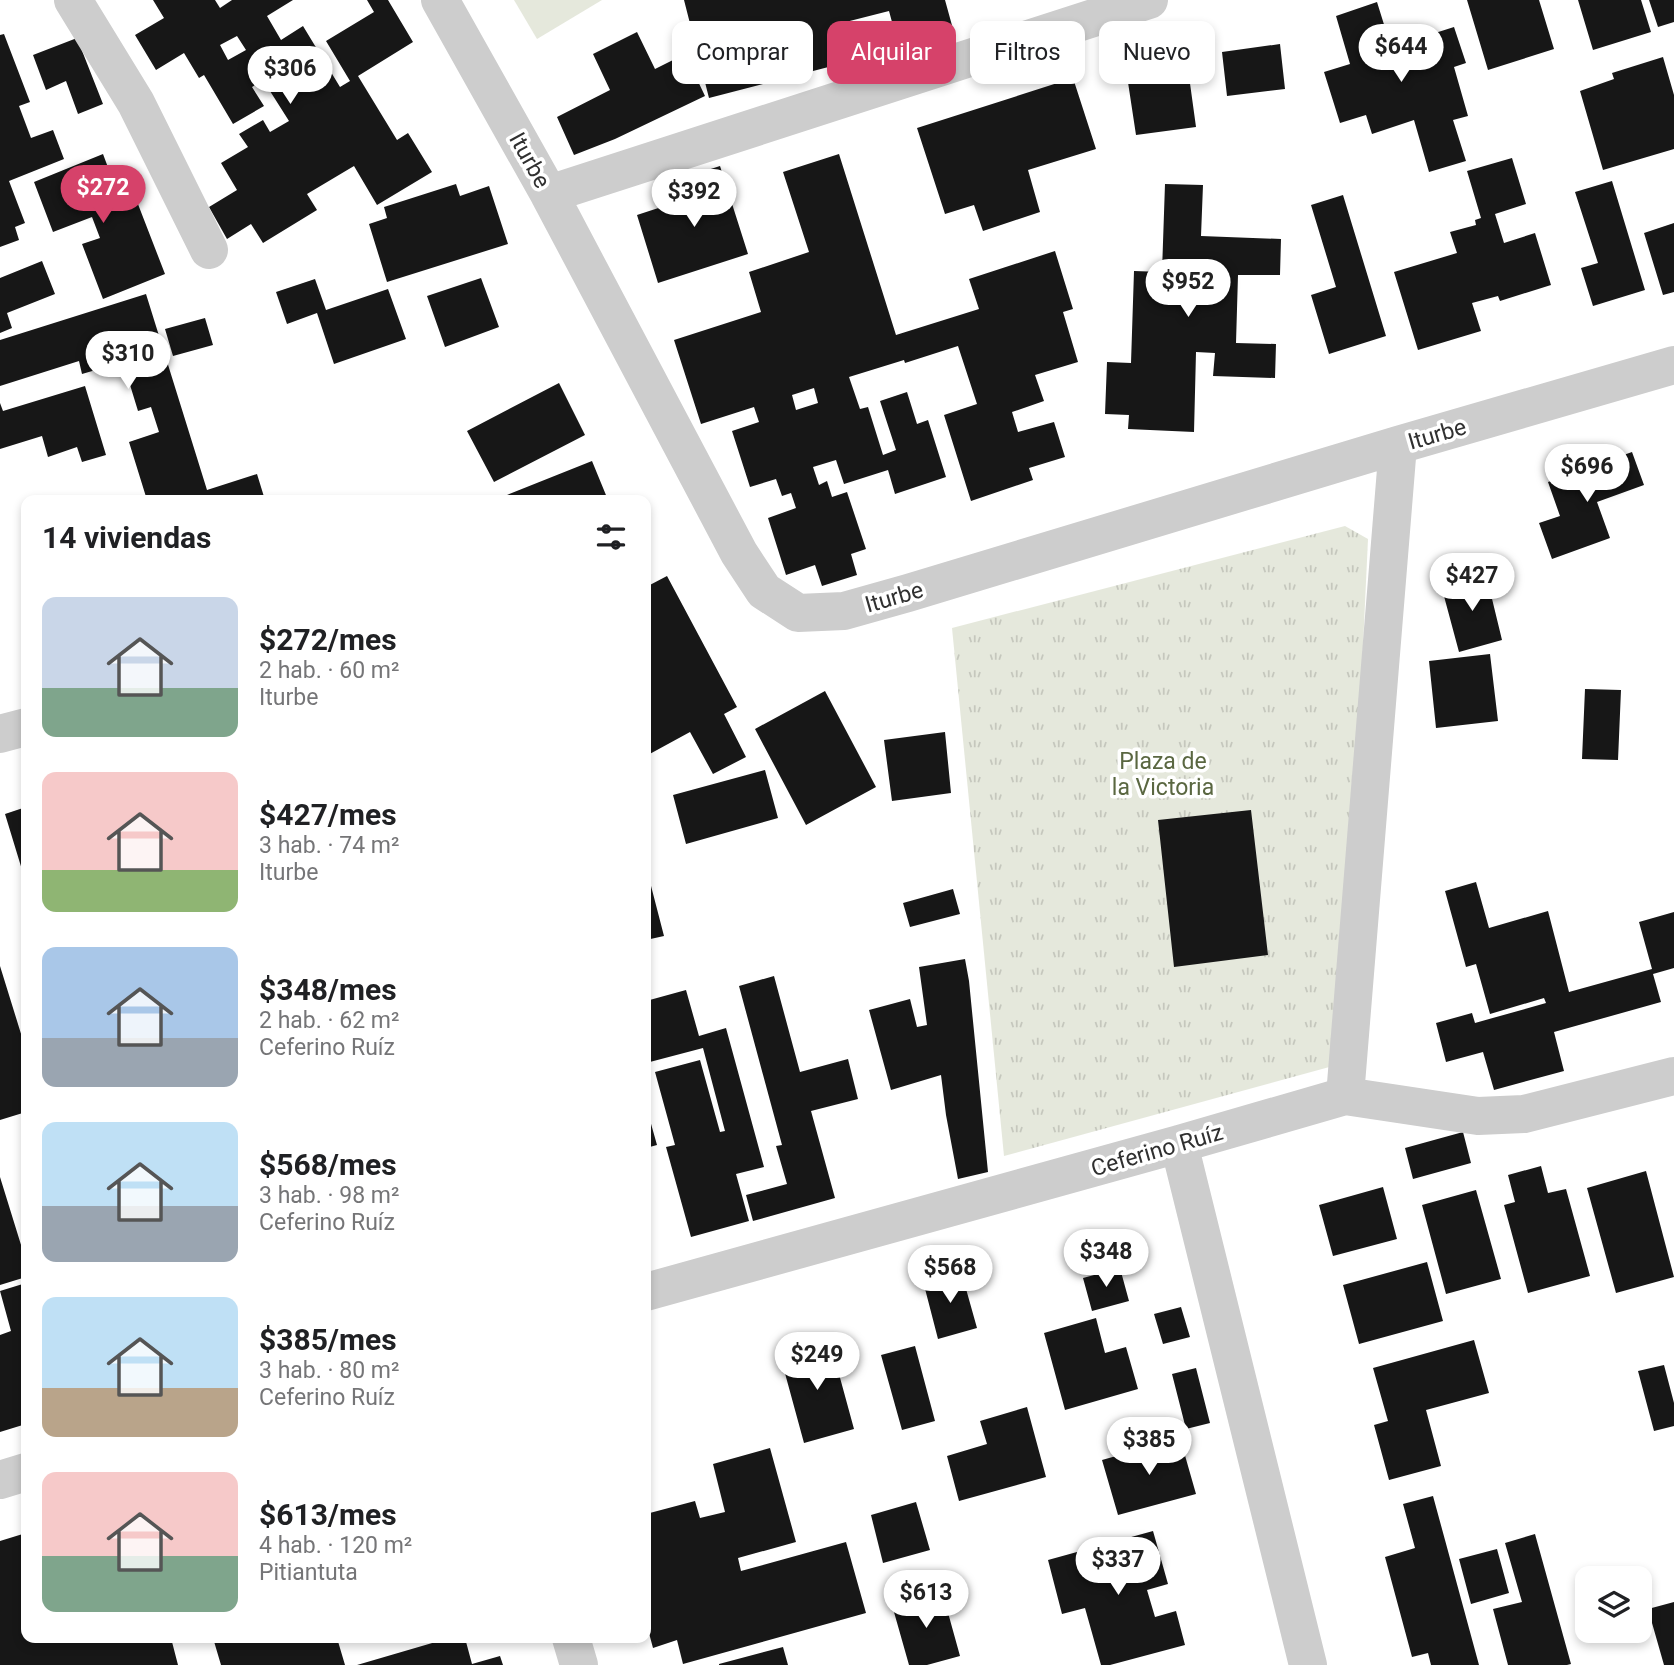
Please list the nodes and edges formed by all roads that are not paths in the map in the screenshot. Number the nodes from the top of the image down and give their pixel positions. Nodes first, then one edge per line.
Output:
1 (73, 0) edge
2 (440, 0) edge
3 (1149, 0) edge
4 (549, 194) junction
5 (209, 250) dead end
6 (1674, 365) edge
7 (1398, 445) junction
8 (21, 728) edge
9 (0, 734) edge
10 (1674, 1076) edge
11 (1345, 1096) junction
12 (1180, 1144) junction
13 (651, 1291) edge
14 (21, 1474) edge
15 (0, 1480) edge
16 (572, 1643) edge
17 (579, 1665) edge
18 (1308, 1665) edge

1 - 5 street
2 - 4 street, Iturbe
3 - 4 street
4 - 7 street, Iturbe
6 - 7 street, Iturbe
7 - 11 street
8 - 9 street
10 - 11 street, Ceferino Ruíz
11 - 12 street, Ceferino Ruíz
12 - 13 street, Ceferino Ruíz
12 - 18 street
14 - 15 street
16 - 17 street

